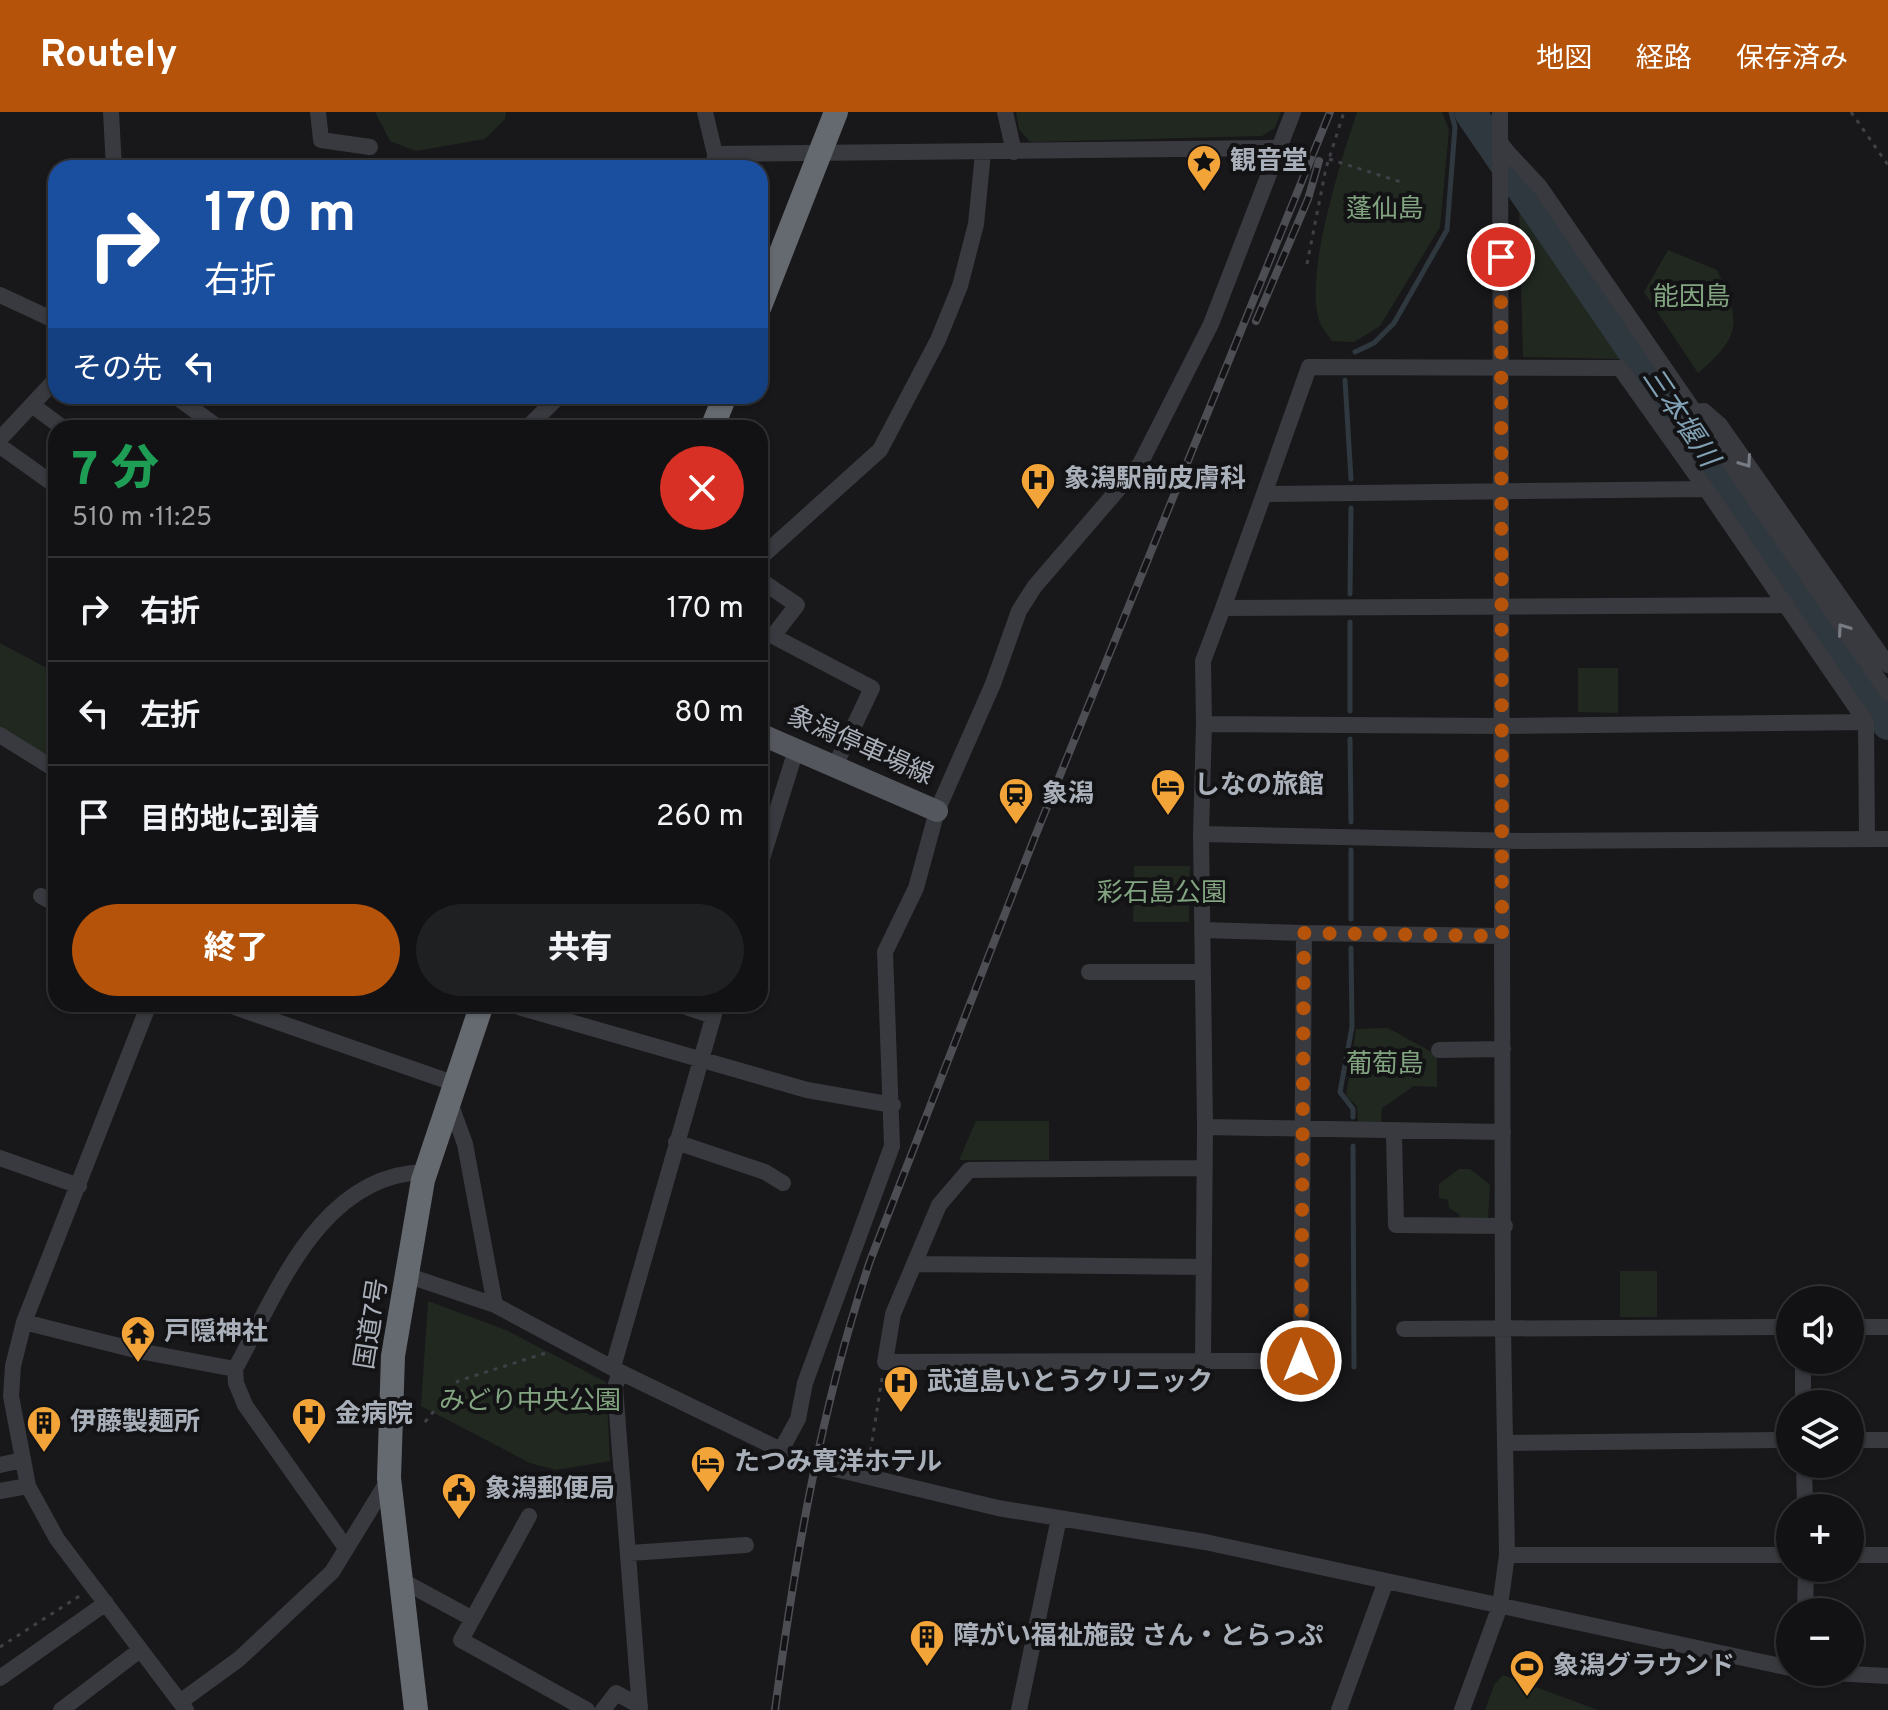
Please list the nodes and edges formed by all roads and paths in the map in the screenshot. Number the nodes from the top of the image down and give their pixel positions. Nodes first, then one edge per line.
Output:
1 (111, 112) edge
2 (318, 112) edge
3 (705, 112) edge
4 (836, 112) edge
5 (1005, 112) edge
6 (1293, 112) edge
7 (1344, 112) edge
8 (1500, 112) edge
9 (1851, 112) edge
10 (1500, 144) junction
11 (370, 147) dead end
12 (1278, 148) junction
13 (1014, 152) junction
14 (819, 153) junction
15 (983, 153) junction
16 (1329, 159) junction
17 (114, 160) edge
18 (714, 160) edge
19 (727, 160) edge
20 (1888, 165) edge
21 (1404, 183) dead end
22 (1307, 264) dead end
23 (768, 285) edge
24 (0, 295) edge
25 (48, 317) edge
26 (1501, 367) junction
27 (48, 388) edge
28 (186, 404) edge
29 (551, 404) edge
30 (32, 405) junction
31 (1692, 413) junction
32 (52, 420) edge
33 (208, 420) edge
34 (535, 420) edge
35 (1664, 430) junction
36 (0, 439) edge
37 (0, 446) edge
38 (48, 480) edge
39 (1706, 489) junction
40 (1264, 494) junction
41 (1502, 494) junction
42 (768, 551) edge
43 (768, 585) edge
44 (1787, 605) junction
45 (1503, 607) junction
46 (1223, 608) junction
47 (1888, 665) edge
48 (1888, 693) edge
49 (1866, 722) junction
50 (1204, 724) junction
51 (1503, 726) junction
52 (0, 735) edge
53 (768, 738) edge
54 (796, 750) junction
55 (48, 765) edge
56 (835, 766) junction
57 (937, 811) junction
58 (1201, 834) junction
59 (1503, 838) junction
60 (768, 839) edge
61 (1867, 839) junction
62 (1888, 839) edge
63 (1202, 930) junction
64 (1304, 933) junction
65 (1502, 936) junction
66 (1089, 972) dead end
67 (1203, 972) junction
68 (146, 1012) edge
69 (247, 1012) edge
70 (479, 1012) edge
71 (535, 1012) edge
72 (714, 1012) edge
73 (1503, 1049) junction
74 (1439, 1050) dead end
75 (700, 1060) junction
76 (451, 1090) junction
77 (893, 1105) junction
78 (1205, 1127) junction
79 (1303, 1130) junction
80 (1503, 1132) junction
81 (1394, 1133) junction
82 (676, 1142) junction
83 (0, 1158) edge
84 (1204, 1168) junction
85 (425, 1172) junction
86 (783, 1183) dead end
87 (79, 1186) junction
88 (1505, 1226) junction
89 (914, 1264) junction
90 (1204, 1267) junction
91 (409, 1276) junction
92 (495, 1305) junction
93 (24, 1322) junction
94 (1776, 1327) edge
95 (1864, 1327) edge
96 (1888, 1327) edge
97 (1404, 1329) dead end
98 (1503, 1329) junction
99 (573, 1345) junction
100 (1203, 1361) junction
101 (885, 1362) junction
102 (235, 1369) junction
103 (616, 1370) junction
104 (425, 1422) dead end
105 (1776, 1440) edge
106 (1864, 1440) edge
107 (1888, 1440) edge
108 (1505, 1443) junction
109 (781, 1450) junction
110 (22, 1460) junction
111 (0, 1465) edge
112 (867, 1477) junction
113 (389, 1478) junction
114 (28, 1486) junction
115 (0, 1491) edge
116 (529, 1516) dead end
117 (1059, 1518) junction
118 (746, 1545) dead end
119 (346, 1548) junction
120 (630, 1553) junction
121 (1507, 1555) junction
122 (1776, 1555) edge
123 (1864, 1555) edge
124 (1888, 1555) edge
125 (399, 1579) junction
126 (1386, 1581) junction
127 (94, 1587) junction
128 (106, 1603) junction
129 (1500, 1606) junction
130 (471, 1618) junction
131 (0, 1647) edge
132 (140, 1650) junction
133 (1776, 1665) edge
134 (1864, 1675) edge
135 (1888, 1676) edge
136 (0, 1678) edge
137 (183, 1706) edge
138 (640, 1708) edge
139 (61, 1710) edge
140 (416, 1710) edge
141 (587, 1710) edge
142 (603, 1710) edge
143 (1019, 1710) edge
144 (1339, 1710) edge
145 (1462, 1710) edge

1 - 17 street
2 - 11 street
3 - 18 street
4 - 14 highway
5 - 13 street
6 - 12 street
7 - 16 path
8 - 10 street
9 - 20 path
10 - 26 street
10 - 31 street
12 - 13 street
12 - 57 street
13 - 15 street
14 - 15 street
14 - 19 street
14 - 23 highway
15 - 42 street
16 - 21 path
16 - 22 path
24 - 25 street
26 - 35 street
26 - 40 street
26 - 41 street
27 - 30 street
28 - 33 street
29 - 34 street
30 - 32 street
30 - 36 street
31 - 35 street
31 -> 47 street
48 -> 31 street
35 - 39 street
37 - 38 street
39 - 41 street
39 - 44 street
40 - 41 street
40 - 46 street
41 - 45 street
43 - 56 street
44 - 45 street
44 - 49 street
45 - 46 street
45 - 51 street
46 - 50 street
49 - 51 street
49 - 61 street
50 - 51 street
50 - 58 street
51 - 59 street
52 - 55 street
53 - 54 main road, 象潟停車場線
54 - 56 main road, 象潟停車場線
54 - 60 street
56 - 57 main road, 象潟停車場線
57 - 77 street
58 - 59 street
58 - 63 street
59 - 61 street
59 - 65 street
61 - 62 street
63 - 64 street
63 - 67 street
64 - 65 street
64 - 79 street
65 - 73 street
66 - 67 street
67 - 78 street
68 - 87 street
69 - 76 street
70 - 76 highway, 国道7号
71 - 75 street
72 - 75 street
73 - 74 street
73 - 80 street
75 - 77 street
75 - 82 street
76 - 85 highway, 国道7号
76 - 92 street
77 - 109 street
78 - 79 street
78 - 84 street
79 - 81 street
79 - 100 street
80 - 81 street
80 - 88 street
81 - 88 street
82 - 86 street
82 - 103 street
83 - 87 street
84 - 89 street
84 - 90 street
85 - 91 highway, 国道7号
85 - 102 street
87 - 93 street
88 - 98 street
89 - 90 street
89 - 101 street
90 - 100 street
91 - 92 street
91 - 113 highway, 国道7号
92 - 99 street
93 - 102 street
93 - 110 street
94 - 98 street
95 - 96 street
97 - 98 street
98 - 108 street
99 - 103 street
99 - 104 path
100 - 101 street
101 - 112 path
102 - 119 street
103 - 109 street
103 - 120 street
105 - 108 street
106 - 107 street
108 - 121 street
109 - 112 street
110 - 111 street
110 - 114 street
112 - 117 street
113 - 119 street
113 - 125 highway, 国道7号
114 - 115 street
114 - 127 street
116 - 130 street
117 - 126 street
117 - 143 street
118 - 120 street
119 - 137 street
120 - 138 street
121 - 122 street
121 - 129 street
123 - 124 street
125 - 130 street
125 - 140 highway, 国道7号
126 - 129 street
126 - 144 street
127 - 128 street
127 - 131 path
128 - 132 street
128 - 136 street
129 - 133 street
129 - 145 street
130 - 141 street
132 - 137 street
132 - 139 street
134 - 135 street
138 - 142 street

